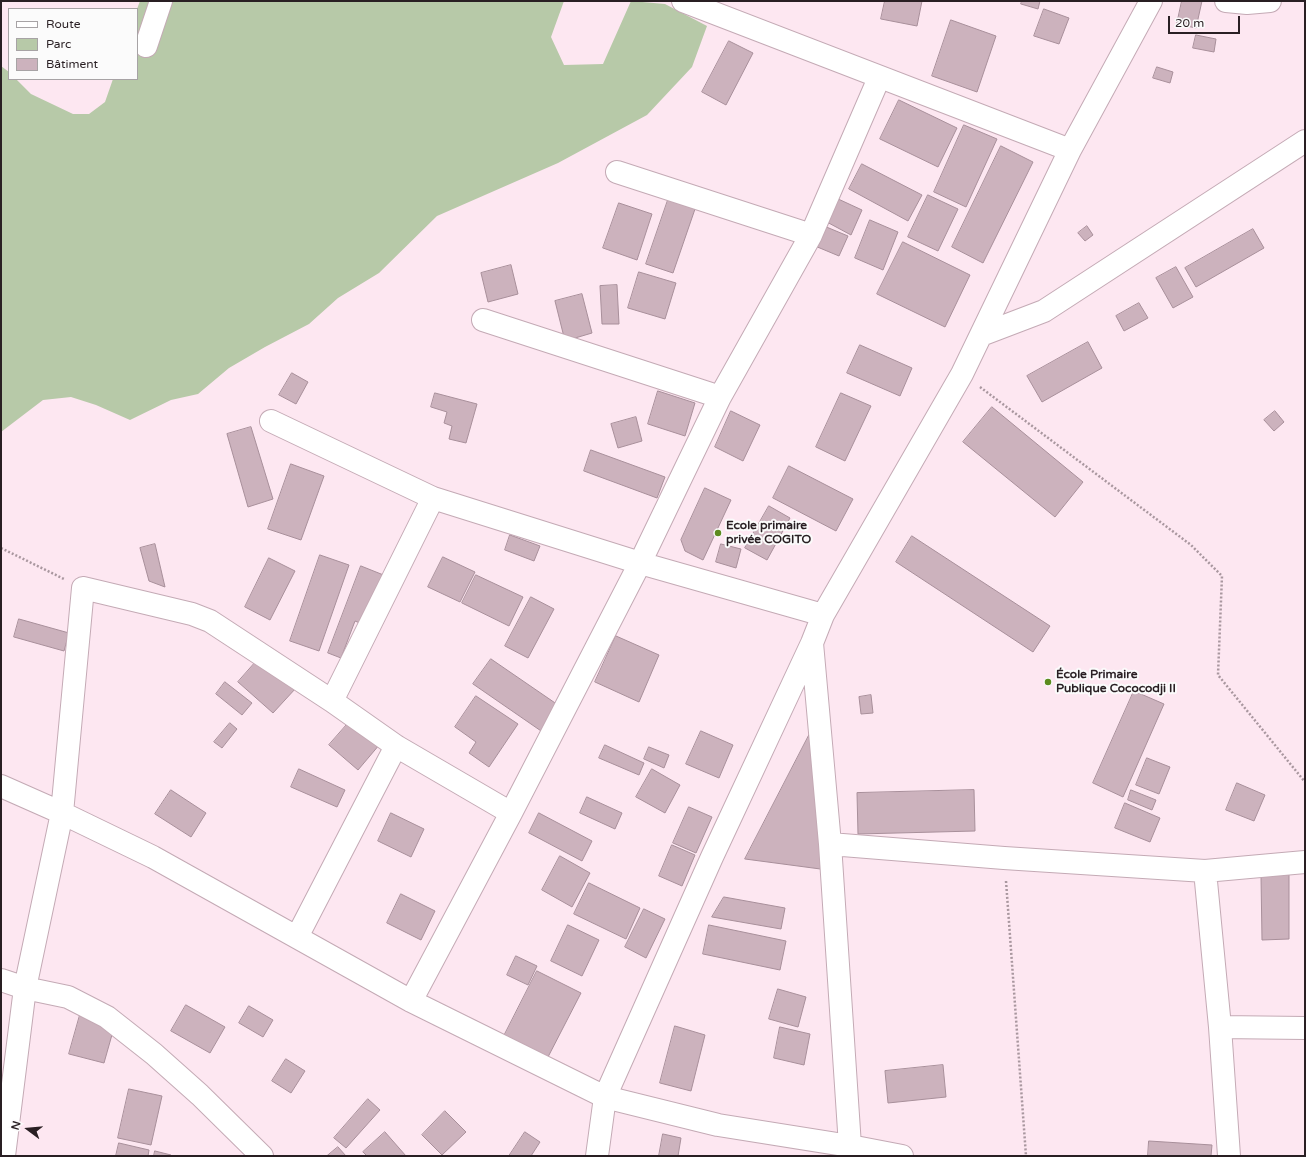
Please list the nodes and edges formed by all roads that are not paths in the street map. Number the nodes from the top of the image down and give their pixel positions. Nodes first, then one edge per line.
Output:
1 (161, 1) edge
2 (683, 1) edge
3 (1151, 1) edge
4 (1226, 1) edge
5 (1270, 1) edge
6 (146, 46) dead end
7 (880, 78) junction
8 (1305, 141) edge
9 (1070, 150) junction
10 (617, 172) dead end
11 (811, 235) junction
12 (483, 320) dead end
13 (980, 335) junction
14 (720, 397) junction
15 (271, 421) dead end
16 (433, 498) junction
17 (640, 563) junction
18 (823, 615) junction
19 (812, 643) junction
20 (332, 700) junction
21 (396, 746) junction
22 (1, 786) edge
23 (62, 813) junction
24 (511, 813) junction
25 (830, 844) junction
26 (1305, 862) edge
27 (1205, 871) junction
28 (297, 937) junction
29 (1, 980) edge
30 (25, 988) junction
31 (411, 1001) junction
32 (1220, 1027) junction
33 (1305, 1028) edge
34 (605, 1097) junction
35 (850, 1146) junction
36 (4, 1156) edge
37 (262, 1156) edge
38 (597, 1156) edge
39 (902, 1156) edge
40 (1229, 1156) edge

1 - 6 street
2 - 7 street
3 - 9 street
4 - 5 street
7 - 9 street
7 - 11 street
8 - 13 street
9 - 13 street
10 - 11 street
11 - 14 street
12 - 14 street
13 - 18 street
14 - 17 street
15 - 16 street
16 - 17 street
16 - 20 street
17 - 18 street
17 - 24 street
18 - 19 street
19 - 25 street
19 - 34 street
20 - 21 street
20 - 23 street
21 - 24 street
21 - 28 street
22 - 23 street
23 - 28 street
23 - 30 street
24 - 31 street
25 - 27 street
25 - 35 street
26 - 27 street
27 - 32 street
28 - 31 street
29 - 30 street
30 - 36 street
30 - 37 street
31 - 34 street
32 - 33 street
32 - 40 street
34 - 35 street
34 - 38 street
35 - 39 street

